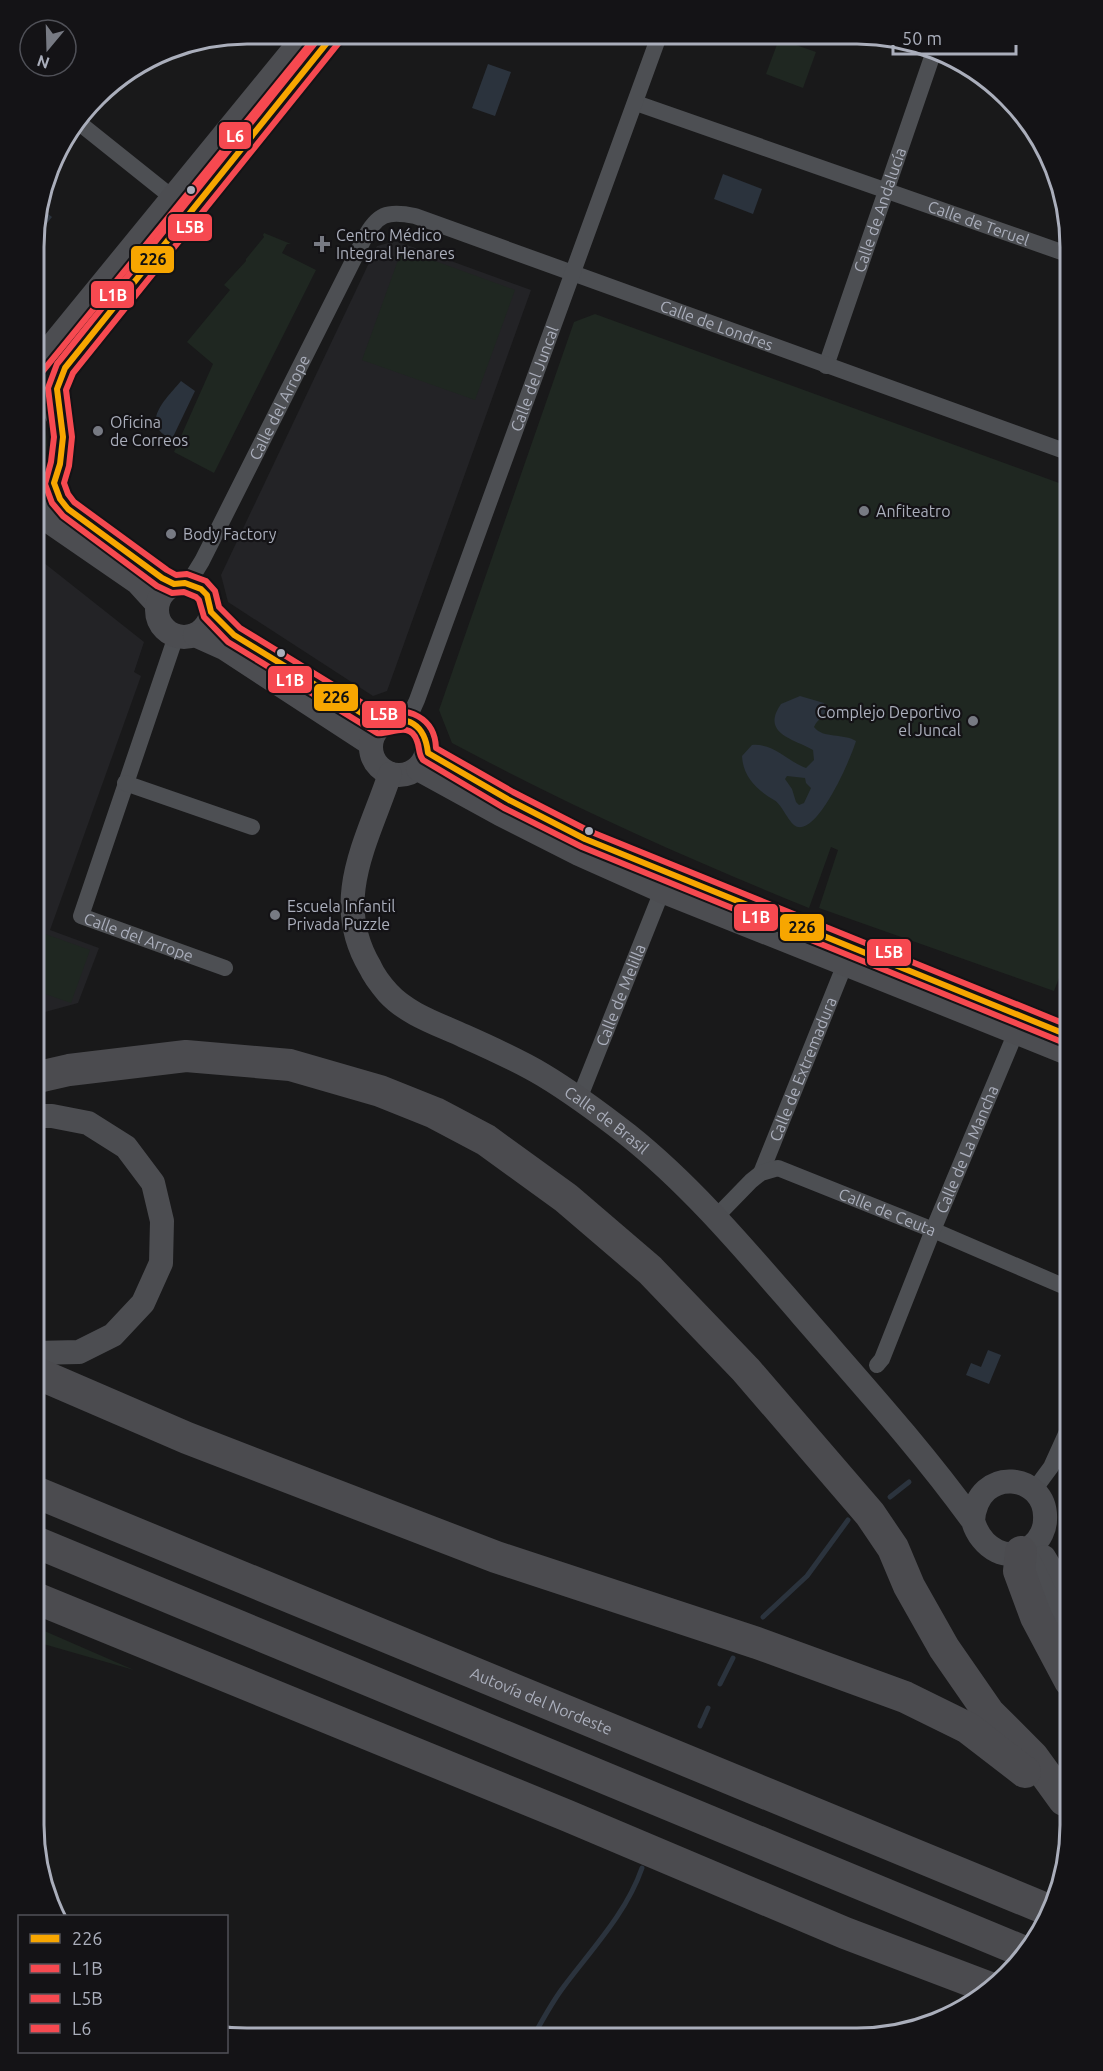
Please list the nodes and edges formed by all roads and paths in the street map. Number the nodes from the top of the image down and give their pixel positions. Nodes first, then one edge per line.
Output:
1 (298, 44) edge
2 (326, 44) edge
3 (656, 44) edge
4 (932, 58) edge
5 (636, 103) junction
6 (84, 127) edge
7 (886, 191) junction
8 (173, 198) junction
9 (369, 229) joint
10 (1060, 252) edge
11 (573, 273) junction
12 (44, 355) edge
13 (826, 366) junction
14 (44, 399) edge
15 (60, 419) junction
16 (1060, 449) edge
17 (54, 483) junction
18 (44, 499) edge
19 (44, 517) edge
20 (179, 584) junction
21 (157, 604) junction
22 (211, 612) junction
23 (186, 635) junction
24 (408, 720) junction
25 (376, 734) junction
26 (423, 761) junction
27 (390, 774) junction
28 (125, 783) junction
29 (252, 827) dead end
30 (665, 883) junction
31 (845, 964) junction
32 (225, 968) dead end
33 (1016, 1032) junction
34 (1060, 1032) edge
35 (1059, 1050) edge
36 (44, 1076) edge
37 (579, 1099) junction
38 (44, 1116) edge
39 (761, 1173) junction
40 (715, 1218) junction
41 (933, 1230) junction
42 (1059, 1284) edge
43 (44, 1353) edge
44 (877, 1365) dead end
45 (44, 1377) edge
46 (1059, 1449) edge
47 (940, 1475) junction
48 (988, 1488) junction
49 (1034, 1490) junction
50 (44, 1496) edge
51 (973, 1521) junction
52 (44, 1546) edge
53 (1029, 1546) junction
54 (1059, 1583) edge
55 (44, 1602) edge
56 (1059, 1616) edge
57 (1059, 1661) edge
58 (1059, 1791) edge
59 (1059, 1796) edge
60 (1041, 1907) edge
61 (1017, 1949) edge
62 (980, 1984) edge

1 - 8 street
2 - 15 street
3 - 5 street, Calle del Juncal
4 - 7 street, Calle de Andalucía
5 - 7 street, Calle de Teruel
5 - 11 street, Calle del Juncal
6 - 8 street
7 - 10 street, Calle de Teruel
7 - 13 street, Calle de Andalucía
8 - 12 street
9 - 11 street, Calle de Londres
9 - 20 street, Calle del Arrope
11 - 13 street, Calle de Londres
11 - 24 street, Calle del Juncal
13 - 16 street, Calle de Londres
14 - 15 street
15 - 17 street
17 - 18 street
17 - 20 street
19 - 21 street
20 - 21 street
20 - 22 street
21 - 23 street
22 - 23 street
22 - 25 street
23 - 25 street
23 - 28 street, Calle del Arrope
24 - 25 street
24 - 26 street
25 - 27 street
26 - 27 street
26 - 30 street
27 - 37 street, Calle de Brasil
28 - 29 street
28 - 32 street, Calle del Arrope
30 - 31 street
30 - 34 street
30 - 37 street, Calle de Melilla
31 - 33 street
31 - 39 street, Calle de Extremadura
33 - 35 street
33 - 41 street, Calle de La Mancha
36 - 58 highway
37 - 40 street, Calle de Brasil
38 - 43 street
39 - 40 street
39 - 41 street, Calle de Ceuta
40 - 47 street, Calle de Brasil
41 - 42 street, Calle de Ceuta
41 - 44 street, Calle de La Mancha
45 - 59 highway
46 - 49 street
47 - 48 street
47 - 51 street, Calle de Brasil
48 - 49 street
48 - 51 street
49 - 53 street
50 - 60 highway, Autovía del Nordeste
51 - 53 street
52 - 61 highway
53 - 54 street
53 - 56 street
53 - 57 highway
55 - 62 highway

